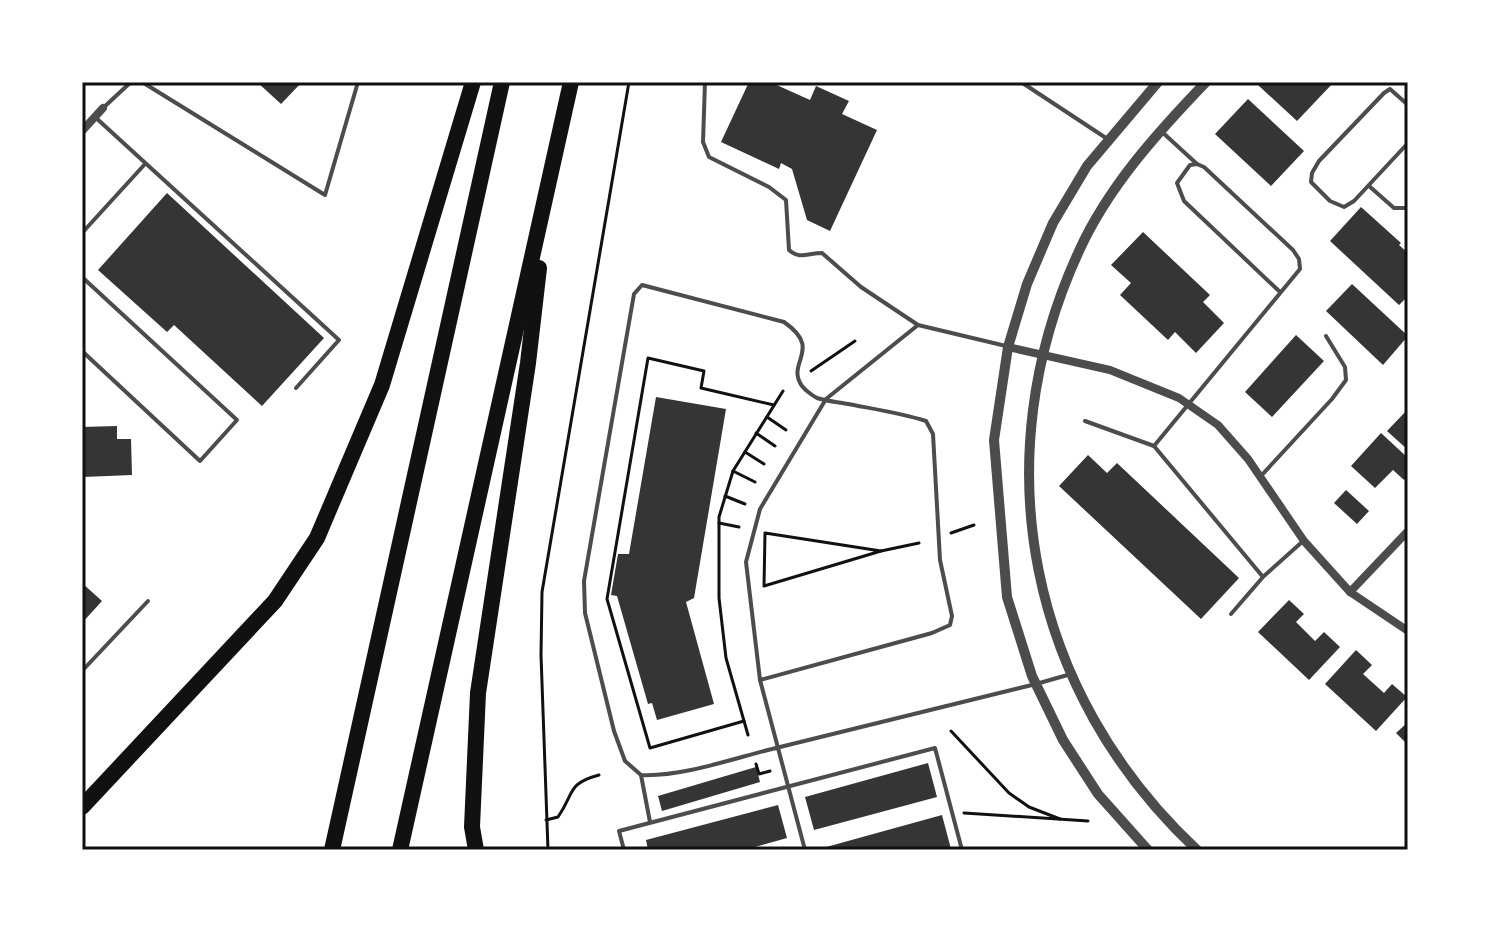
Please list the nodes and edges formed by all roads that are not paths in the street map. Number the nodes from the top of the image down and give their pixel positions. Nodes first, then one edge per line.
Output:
1 (131, 82) edge
2 (142, 82) edge
3 (358, 82) edge
4 (473, 82) edge
5 (502, 82) edge
6 (571, 82) edge
7 (705, 82) edge
8 (1021, 82) edge
9 (1158, 82) edge
10 (1206, 82) edge
11 (1408, 105) edge
12 (103, 108) joint
13 (95, 117) junction
14 (82, 131) edge
15 (1161, 131) junction
16 (1109, 140) junction
17 (1408, 143) edge
18 (146, 163) junction
19 (1197, 164) junction
20 (549, 178) junction
21 (1369, 186) junction
22 (1408, 208) edge
23 (82, 233) edge
24 (82, 277) edge
25 (1280, 292) junction
26 (918, 325) junction
27 (1326, 336) dead end
28 (1008, 347) junction
29 (84, 353) edge
30 (1042, 355) junction
31 (82, 360) edge
32 (296, 388) dead end
33 (826, 399) junction
34 (1188, 404) junction
35 (1085, 421) dead end
36 (1154, 446) junction
37 (1260, 477) junction
38 (1408, 531) edge
39 (1304, 541) junction
40 (1263, 577) junction
41 (1350, 592) junction
42 (148, 601) dead end
43 (1231, 614) dead end
44 (1408, 631) edge
45 (82, 671) edge
46 (1071, 674) junction
47 (760, 680) junction
48 (1036, 684) junction
49 (780, 747) junction
50 (641, 775) junction
51 (790, 786) junction
52 (82, 807) edge
53 (650, 822) junction
54 (332, 850) edge
55 (400, 850) edge
56 (476, 850) edge
57 (624, 850) edge
58 (805, 850) edge
59 (962, 850) edge
60 (1148, 850) edge
61 (1197, 850) edge

1 - 12 lane
2 - 3 lane
4 - 52 highway
5 - 54 highway
6 - 20 highway
7 - 26 lane
8 - 16 lane
9 - 16 street
10 - 15 street
11 - 21 lane
12 - 13 street
13 - 14 street
13 - 18 lane
15 - 19 lane
15 - 30 street
16 - 28 street
17 - 21 lane
18 - 23 lane
18 - 32 lane
19 - 25 lane
19 - 25 lane
20 - 55 highway
20 - 56 highway
21 - 22 lane
24 - 29 lane
25 - 34 lane
26 - 28 lane
26 - 33 lane
27 - 37 lane
28 - 30 street
28 - 48 street
29 - 31 lane
30 - 34 street
30 - 46 street
33 - 47 lane
33 - 47 lane
33 - 50 lane
34 - 36 lane
34 - 37 street
35 - 36 lane
36 - 40 lane
37 - 39 street
38 - 41 street
39 - 40 lane
39 - 41 street
40 - 43 lane
41 - 44 street
42 - 45 lane
46 - 48 lane
46 - 61 street
47 - 49 lane
48 - 49 lane
48 - 60 street
49 - 50 lane
49 - 51 lane
50 - 53 lane
51 - 53 lane
51 - 58 lane
51 - 59 lane
53 - 57 lane

